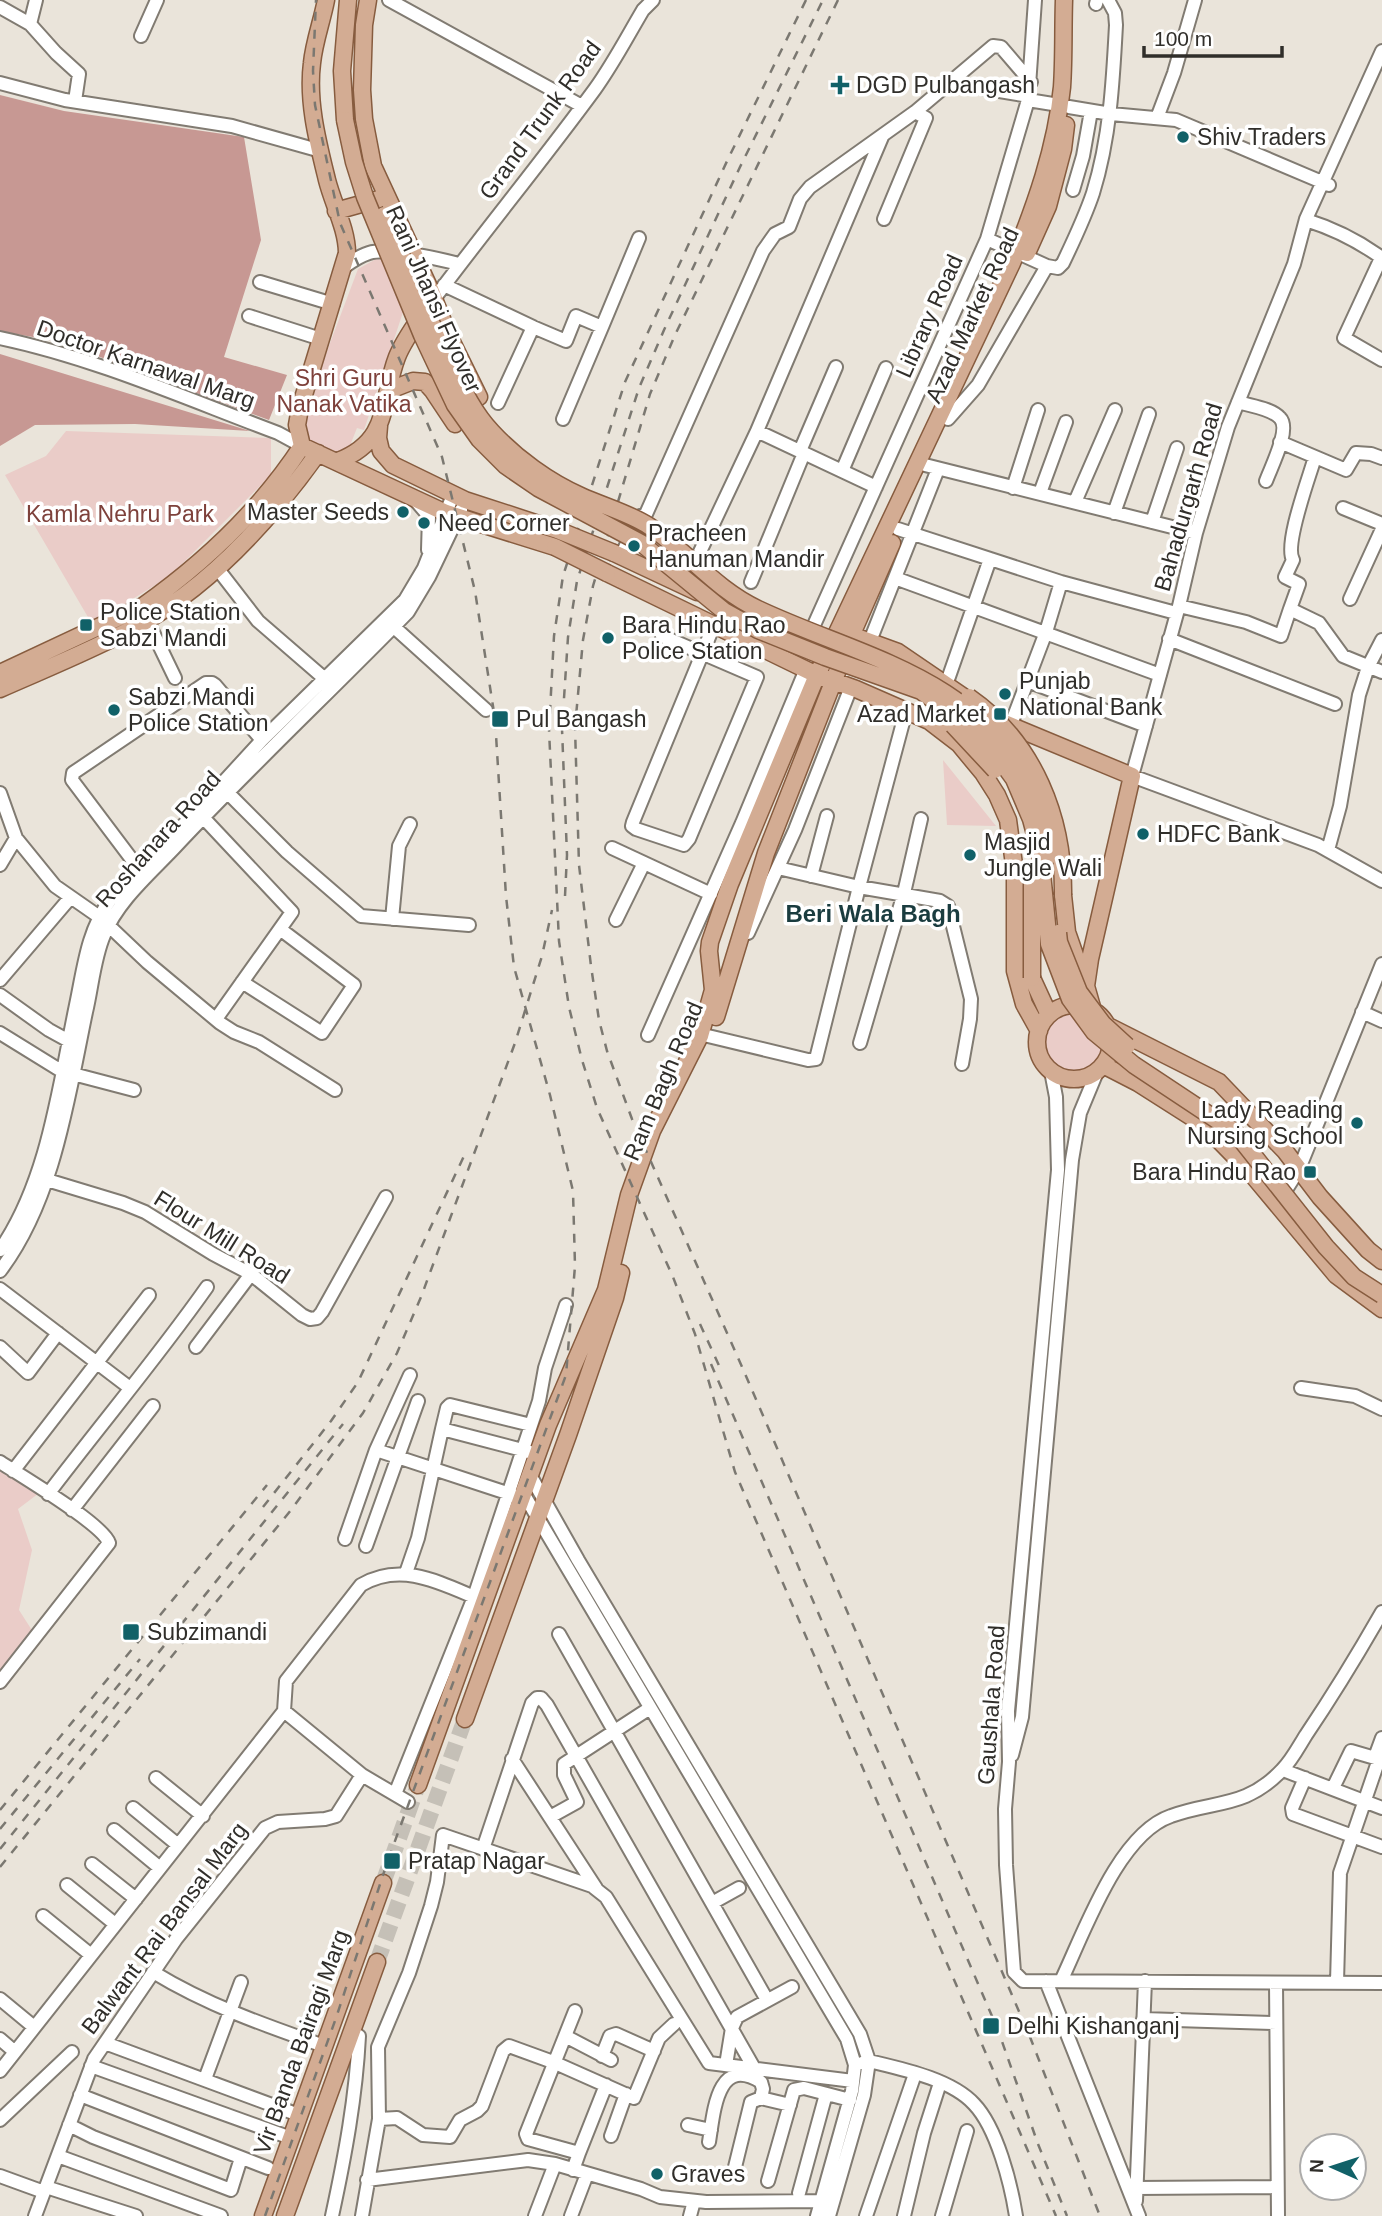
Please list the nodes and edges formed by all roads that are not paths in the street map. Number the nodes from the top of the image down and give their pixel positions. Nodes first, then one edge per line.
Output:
1 (36, 0) edge
2 (157, 0) edge
3 (326, 0) edge
4 (348, 0) edge
5 (359, 0) edge
6 (368, 0) edge
7 (389, 0) edge
8 (653, 0) edge
9 (1035, 0) edge
10 (1064, 0) edge
11 (1071, 0) edge
12 (1195, 0) edge
13 (1101, 1) edge
14 (0, 7) edge
15 (30, 24) junction
16 (141, 36) dead end
17 (1382, 51) edge
18 (1382, 67) edge
19 (0, 83) edge
20 (951, 83) junction
21 (1030, 93) junction
22 (75, 101) junction
23 (580, 105) junction
24 (1064, 106) junction
25 (1091, 111) junction
26 (915, 112) junction
27 (1111, 114) junction
28 (1157, 118) junction
29 (882, 137) junction
30 (321, 151) junction
31 (1325, 184) junction
32 (1073, 190) dead end
33 (388, 196) junction
34 (337, 211) junction
35 (884, 219) dead end
36 (1309, 221) junction
37 (639, 238) dead end
38 (987, 239) junction
39 (415, 255) junction
40 (1021, 255) junction
41 (1382, 258) edge
42 (460, 264) junction
43 (1047, 266) junction
44 (344, 267) junction
45 (260, 282) dead end
46 (439, 292) junction
47 (333, 304) junction
48 (249, 316) dead end
49 (533, 327) junction
50 (602, 327) junction
51 (0, 338) edge
52 (321, 339) junction
53 (1382, 360) edge
54 (836, 367) dead end
55 (886, 368) dead end
56 (390, 390) junction
57 (1238, 402) junction
58 (498, 403) dead end
59 (1038, 410) dead end
60 (1115, 410) dead end
61 (1149, 414) dead end
62 (563, 419) dead end
63 (948, 419) junction
64 (1066, 422) dead end
65 (297, 425) junction
66 (379, 426) junction
67 (757, 431) junction
68 (278, 433) junction
69 (1280, 442) junction
70 (302, 446) junction
71 (1177, 447) dead end
72 (802, 452) junction
73 (318, 453) junction
74 (1315, 457) junction
75 (1382, 458) edge
76 (338, 461) junction
77 (932, 467) junction
78 (842, 471) junction
79 (1266, 481) dead end
80 (876, 487) junction
81 (1013, 488) junction
82 (1040, 494) junction
83 (459, 497) junction
84 (416, 501) junction
85 (1075, 502) junction
86 (607, 507) junction
87 (1343, 508) dead end
88 (1114, 513) junction
89 (452, 516) junction
90 (595, 519) junction
91 (1152, 522) junction
92 (1382, 526) edge
93 (905, 532) junction
94 (1196, 533) junction
95 (617, 554) junction
96 (698, 556) dead end
97 (428, 558) junction
98 (990, 559) junction
99 (217, 568) junction
100 (895, 578) junction
101 (751, 582) dead end
102 (1061, 582) junction
103 (1350, 599) dead end
104 (974, 607) junction
105 (1177, 610) junction
106 (1290, 610) junction
107 (151, 612) junction
108 (714, 625) junction
109 (394, 626) junction
110 (846, 632) junction
111 (1046, 632) junction
112 (810, 634) junction
113 (662, 636) dead end
114 (1169, 639) junction
115 (1382, 640) edge
116 (870, 641) junction
117 (702, 655) junction
118 (1368, 667) junction
119 (811, 672) junction
120 (1382, 672) edge
121 (0, 673) edge
122 (1160, 675) junction
123 (175, 678) dead end
124 (325, 679) junction
125 (1027, 681) junction
126 (833, 682) junction
127 (918, 683) junction
128 (947, 685) junction
129 (851, 687) junction
130 (0, 689) edge
131 (1335, 704) dead end
132 (486, 710) dead end
133 (906, 711) junction
134 (1006, 725) junction
135 (1146, 726) junction
136 (262, 740) junction
137 (959, 744) junction
138 (1132, 776) junction
139 (0, 793) edge
140 (228, 793) junction
141 (200, 814) junction
142 (827, 816) dead end
143 (921, 819) dead end
144 (410, 824) dead end
145 (16, 838) junction
146 (612, 848) dead end
147 (1328, 850) junction
148 (645, 863) junction
149 (0, 865) edge
150 (778, 868) junction
151 (139, 869) junction
152 (811, 876) junction
153 (1382, 881) edge
154 (730, 884) junction
155 (859, 887) junction
156 (904, 893) junction
157 (711, 894) junction
158 (752, 894) junction
159 (70, 898) junction
160 (98, 916) junction
161 (393, 919) junction
162 (617, 920) dead end
163 (108, 925) junction
164 (469, 925) dead end
165 (280, 929) junction
166 (1382, 964) edge
167 (730, 971) junction
168 (0, 980) edge
169 (242, 982) junction
170 (1086, 986) junction
171 (718, 994) junction
172 (0, 995) edge
173 (1094, 1011) junction
174 (1362, 1012) junction
175 (1049, 1015) junction
176 (216, 1019) junction
177 (1382, 1021) edge
178 (1108, 1026) junction
179 (1039, 1031) junction
180 (0, 1033) edge
181 (648, 1035) dead end
182 (708, 1036) junction
183 (69, 1041) junction
184 (860, 1044) dead end
185 (962, 1064) dead end
186 (1100, 1068) junction
187 (1051, 1071) junction
188 (68, 1073) junction
189 (134, 1090) dead end
190 (335, 1090) dead end
191 (1299, 1169) junction
192 (47, 1180) junction
193 (386, 1197) dead end
194 (1277, 1204) junction
195 (0, 1250) edge
196 (1382, 1261) edge
197 (0, 1271) edge
198 (251, 1274) junction
199 (1382, 1283) edge
200 (207, 1287) dead end
201 (0, 1289) edge
202 (149, 1295) dead end
203 (1382, 1295) edge
204 (566, 1305) dead end
205 (1382, 1309) edge
206 (58, 1333) junction
207 (0, 1347) edge
208 (196, 1347) dead end
209 (96, 1362) junction
210 (410, 1375) dead end
211 (130, 1388) junction
212 (1301, 1388) dead end
213 (418, 1401) dead end
214 (153, 1406) dead end
215 (1382, 1409) edge
216 (531, 1425) junction
217 (442, 1429) junction
218 (376, 1450) junction
219 (529, 1452) junction
220 (397, 1458) junction
221 (0, 1462) edge
222 (433, 1470) junction
223 (13, 1471) junction
224 (530, 1475) junction
225 (48, 1494) junction
226 (518, 1495) junction
227 (544, 1500) junction
228 (72, 1510) junction
229 (538, 1518) junction
230 (345, 1539) dead end
231 (366, 1546) dead end
232 (406, 1573) junction
233 (479, 1599) junction
234 (1382, 1612) edge
235 (559, 1634) dead end
236 (0, 1682) edge
237 (656, 1709) junction
238 (284, 1711) junction
239 (465, 1719) tunnel mouth
240 (614, 1730) junction
241 (1382, 1738) edge
242 (576, 1755) junction
243 (512, 1759) junction
244 (1379, 1759) edge
245 (1009, 1762) junction
246 (1283, 1770) junction
247 (362, 1775) junction
248 (156, 1778) dead end
249 (1305, 1778) junction
250 (418, 1785) tunnel mouth
251 (1333, 1788) junction
252 (395, 1794) junction
253 (1364, 1801) junction
254 (408, 1802) dead end
255 (133, 1808) dead end
256 (1382, 1808) edge
257 (202, 1816) junction
258 (550, 1816) junction
259 (114, 1830) dead end
260 (1352, 1836) junction
261 (178, 1846) junction
262 (1382, 1847) edge
263 (483, 1849) junction
264 (92, 1864) dead end
265 (160, 1868) junction
266 (383, 1883) tunnel mouth
267 (67, 1885) dead end
268 (739, 1888) dead end
269 (598, 1891) junction
270 (136, 1899) junction
271 (712, 1903) junction
272 (43, 1916) dead end
273 (115, 1924) junction
274 (91, 1955) junction
275 (377, 1962) tunnel mouth
276 (153, 1972) junction
277 (1046, 1981) junction
278 (1061, 1981) junction
279 (1145, 1981) junction
280 (241, 1982) dead end
281 (1336, 1982) junction
282 (1276, 1983) junction
283 (1382, 1983) edge
284 (792, 1987) dead end
285 (0, 1999) edge
286 (767, 2000) junction
287 (575, 2011) dead end
288 (229, 2012) junction
289 (1143, 2019) junction
290 (1276, 2023) junction
291 (674, 2024) dead end
292 (34, 2027) junction
293 (732, 2028) junction
294 (356, 2034) junction
295 (565, 2036) junction
296 (0, 2039) edge
297 (105, 2043) junction
298 (324, 2046) junction
299 (378, 2047) junction
300 (654, 2051) junction
301 (15, 2052) junction
302 (72, 2052) dead end
303 (869, 2061) junction
304 (553, 2062) junction
305 (726, 2065) junction
306 (855, 2065) junction
307 (91, 2066) junction
308 (754, 2068) junction
309 (0, 2071) edge
310 (915, 2074) junction
311 (205, 2079) junction
312 (853, 2081) junction
313 (940, 2083) junction
314 (606, 2085) junction
315 (626, 2094) junction
316 (827, 2094) junction
317 (80, 2095) junction
318 (761, 2098) junction
319 (850, 2100) junction
320 (790, 2105) junction
321 (299, 2115) junction
322 (379, 2119) junction
323 (0, 2120) edge
324 (69, 2125) junction
325 (688, 2125) dead end
326 (967, 2132) dead end
327 (611, 2136) dead end
328 (291, 2138) junction
329 (579, 2153) junction
330 (58, 2156) junction
331 (241, 2158) junction
332 (555, 2164) junction
333 (735, 2167) dead end
334 (268, 2168) dead end
335 (573, 2170) junction
336 (587, 2174) junction
337 (0, 2176) edge
338 (367, 2180) junction
339 (768, 2181) dead end
340 (1278, 2187) junction
341 (1136, 2188) junction
342 (45, 2189) junction
343 (799, 2193) dead end
344 (694, 2201) junction
345 (821, 2201) junction
346 (1137, 2212) edge
347 (37, 2215) edge
348 (136, 2216) edge
349 (221, 2216) edge
350 (263, 2216) edge
351 (285, 2216) edge
352 (332, 2216) edge
353 (362, 2216) edge
354 (536, 2216) edge
355 (571, 2216) edge
356 (690, 2216) edge
357 (817, 2216) edge
358 (829, 2216) edge
359 (866, 2216) edge
360 (904, 2216) edge
361 (942, 2216) edge
362 (1016, 2216) edge
363 (1278, 2216) edge

1 - 15 street
2 - 16 street
3 - 30 main road
4 - 90 main road, Rani Jhansi Flyover, bridge
5 - 86 main road, Rani Jhansi Flyover, bridge
6 - 33 main road
7 - 23 street
8 - 23 street, Grand Trunk Road
9 - 21 street, Library Road
10 - 24 main road, Azad Market Road
11 - 24 main road, Azad Market Road
12 - 28 street
13 - 27 street
14 - 15 street
15 - 22 street
17 - 31 street, Bahadurgarh Road
18 - 31 street, Bahadurgarh Road
19 - 22 street
20 - 21 street
20 - 21 street
20 - 26 street
21 - 24 street
21 - 38 street, Library Road
22 - 30 street
23 - 42 street, Grand Trunk Road
24 - 25 street
24 - 40 main road, Azad Market Road
25 - 27 street
25 - 32 street
26 - 29 street
26 - 35 street
27 - 28 street
27 - 43 street
28 - 31 street
29 - 67 street
29 - 95 street
30 - 34 main road
31 - 36 street, Bahadurgarh Road
33 - 34 main road
33 - 39 main road
34 - 44 main road
36 - 41 street
36 - 57 street, Bahadurgarh Road
37 - 50 street
38 - 40 street
38 - 80 street, Library Road
39 - 42 street
39 - 44 street
39 - 46 main road
40 - 43 street
40 - 63 main road, Azad Market Road
40 - 110 main road, Azad Market Road
41 - 53 street
42 - 46 street, Grand Trunk Road
43 - 63 street
44 - 47 main road
45 - 47 street
46 - 49 street
46 - 56 main road, Grand Trunk Road
46 - 86 main road
47 - 52 main road
48 - 52 street
49 - 50 street
49 - 58 street
50 - 62 street
51 - 68 street, Doctor Karnawal Marg
52 - 65 main road
54 - 72 street
55 - 78 street
56 - 66 main road, Grand Trunk Road
56 - 90 main road
57 - 69 street
57 - 94 street, Bahadurgarh Road
59 - 81 street
60 - 85 street
61 - 88 street
63 - 77 main road, Azad Market Road
64 - 82 street
65 - 68 street
65 - 70 main road
66 - 76 main road, Grand Trunk Road
66 - 83 main road
67 - 72 street
67 - 96 street
68 - 70 street, Doctor Karnawal Marg
69 - 74 street
69 - 79 street
70 - 73 main road
70 - 107 main road
71 - 91 street
72 - 78 street
72 - 101 street
73 - 76 main road
73 - 99 main road
74 - 75 street
74 - 106 street
76 - 84 main road
77 - 81 street
77 - 93 main road, Azad Market Road
78 - 80 street
80 - 112 street, Library Road
81 - 82 street
82 - 85 street
83 - 89 street, Roshanara Road
83 - 95 main road, bridge
84 - 89 main road
84 - 97 street
85 - 88 street
86 - 127 main road, Rani Jhansi Flyover, bridge
87 - 92 street
88 - 91 street
89 - 97 street, Roshanara Road
89 - 108 main road, bridge
89 - 109 street, Roshanara Road
90 - 127 main road, Rani Jhansi Flyover, bridge
91 - 94 street
92 - 103 street
93 - 98 street
93 - 100 street
93 - 110 main road, Azad Market Road
94 - 105 street, Bahadurgarh Road
95 - 112 main road
97 - 124 street, Roshanara Road
98 - 102 street
98 - 104 street
99 - 107 main road
99 - 124 street
100 - 104 street
100 - 116 street
102 - 105 street
102 - 111 street
104 - 111 street
104 - 128 street
105 - 106 street
105 - 114 street, Bahadurgarh Road
106 - 118 street
107 - 121 main road
107 - 123 street
107 - 130 main road
108 - 117 street
108 - 119 main road
109 - 132 street
109 - 140 street, Roshanara Road
110 - 112 main road
110 - 116 main road
110 - 119 main road, Ram Bagh Road
110 - 126 main road, Ram Bagh Road
111 - 122 street
111 - 125 street
113 - 117 street
114 - 122 street, Bahadurgarh Road
114 - 131 street
115 - 118 street
116 - 128 main road
117 - 117 street
118 - 120 street
118 - 147 street
119 - 126 main road
119 - 154 main road, Ram Bagh Road
119 - 157 street
122 - 135 street, Bahadurgarh Road
124 - 136 street, Roshanara Road
125 - 134 street
125 - 135 street
126 - 129 main road
126 - 158 main road, Ram Bagh Road
127 - 170 main road, bridge
127 - 175 main road, bridge
127 - 199 main road, Rani Jhansi Flyover, bridge
127 - 203 main road, Rani Jhansi Flyover, bridge
128 - 134 main road
129 - 133 main road
129 - 150 street
133 - 137 main road
133 - 155 street
134 - 137 main road
134 - 138 main road
135 - 138 street, Bahadurgarh Road
136 - 141 street, Roshanara Road
136 - 151 street
137 - 179 main road
138 - 147 street
138 - 170 main road
139 - 145 street
140 - 141 street, Roshanara Road
140 - 161 street
141 - 151 street, Roshanara Road
141 - 163 street, Roshanara Road
141 - 165 street
142 - 152 street
143 - 156 street
144 - 161 street
145 - 149 street
145 - 159 street
146 - 148 street
147 - 153 street
148 - 157 street
148 - 162 street
150 - 152 street
150 - 167 street
151 - 160 street, Roshanara Road
152 - 155 street
154 - 158 main road
154 - 171 main road, Ram Bagh Road
155 - 156 street
155 - 182 street
156 - 184 street
156 - 185 street
157 - 181 street
158 - 167 main road, Ram Bagh Road
159 - 160 street
159 - 168 street
160 - 183 street, Roshanara Road
161 - 164 street
163 - 176 street
163 - 188 street, Roshanara Road
165 - 169 street
165 - 169 street
166 - 174 street
167 - 171 main road, Ram Bagh Road
169 - 176 street
170 - 173 main road
171 - 182 main road, Ram Bagh Road
171 - 219 main road, Ram Bagh Road
172 - 183 street
173 - 175 main road
173 - 178 main road
174 - 177 street
174 - 191 street
175 - 179 main road
176 - 190 street
178 - 186 main road
178 - 191 main road
179 - 187 main road
180 - 188 street
182 - 227 main road, Ram Bagh Road
183 - 188 street, Roshanara Road
186 - 187 main road
186 - 194 main road
186 - 245 street
187 - 245 street, Gaushala Road
188 - 189 street
188 - 192 street, Roshanara Road
188 - 195 street, Roshanara Road
191 - 194 street
191 - 196 main road
192 - 197 street, Roshanara Road
192 - 198 street, Flour Mill Road
193 - 198 street, Flour Mill Road
194 - 205 main road
198 - 208 street
200 - 211 street
201 - 206 street
202 - 209 street
204 - 216 street
206 - 207 street
206 - 209 street
209 - 211 street
209 - 223 street
210 - 218 street
211 - 225 street
212 - 215 street
213 - 220 street
214 - 228 street
216 - 217 street
216 - 219 street
217 - 219 street
217 - 222 street
218 - 220 street
218 - 230 street
219 - 224 main road, Ram Bagh Road
219 - 226 street
220 - 222 street
220 - 231 street
221 - 223 street
222 - 226 street
222 - 232 street
223 - 225 street
224 - 226 main road
224 - 227 street
225 - 228 street
226 - 229 street
226 - 233 main road
227 - 229 main road
227 - 237 street
228 - 236 street
229 - 237 street
229 - 239 main road
232 - 233 street
232 - 238 street
233 - 250 main road
233 - 252 street
234 - 246 street
235 - 240 street
237 - 240 street
237 - 303 street
237 - 306 street
238 - 247 street
238 - 257 street
240 - 242 street
240 - 271 street
241 - 244 street
242 - 243 street
242 - 258 street
242 - 293 street
243 - 258 street
243 - 263 street
244 - 251 street
244 - 253 street
245 - 277 street, Gaushala Road
246 - 249 street
246 - 278 street
247 - 252 street
247 - 276 street, Balwant Rai Bansal Marg
248 - 257 street
249 - 251 street
249 - 260 street
251 - 253 street
252 - 254 street
253 - 256 street
253 - 260 street
255 - 261 street
257 - 261 street
258 - 269 street
259 - 265 street
260 - 262 street
260 - 281 street
261 - 265 street
263 - 269 street
263 - 299 street
264 - 270 street
265 - 270 street
266 - 298 main road, Vir Banda Bairagi Marg
267 - 273 street
268 - 271 street
269 - 305 street
270 - 273 street
271 - 286 street
272 - 274 street
273 - 274 street
274 - 292 street
275 - 294 main road, Vir Banda Bairagi Marg
276 - 288 street
276 - 297 street, Balwant Rai Bansal Marg
277 - 278 street, Gaushala Road
277 - 346 street
278 - 279 street, Gaushala Road
279 - 282 street, Gaushala Road
279 - 289 street
280 - 288 street
281 - 282 street, Gaushala Road
281 - 283 street, Gaushala Road
282 - 290 street
284 - 286 street
285 - 292 street
286 - 293 street
287 - 295 street
288 - 298 street
288 - 311 street
289 - 290 street
289 - 341 street
290 - 340 street
291 - 300 street
292 - 301 street
293 - 305 street
293 - 308 street
294 - 299 street
294 - 351 main road, Vir Banda Bairagi Marg
294 - 352 street
295 - 300 street
295 - 304 street
296 - 301 street
297 - 307 street, Balwant Rai Bansal Marg
297 - 311 street
298 - 321 main road, Vir Banda Bairagi Marg
299 - 322 street
300 - 315 street
301 - 309 street
302 - 323 street
303 - 306 street
303 - 310 street
303 - 358 street
304 - 314 street
304 - 322 street
304 - 329 street
305 - 308 street
306 - 312 street
307 - 317 street, Balwant Rai Bansal Marg
307 - 328 street
308 - 312 street
310 - 313 street
310 - 359 street
311 - 321 street
312 - 319 street
313 - 360 street
313 - 362 street
314 - 315 street
314 - 329 street
315 - 327 street
316 - 319 street
316 - 320 street
316 - 343 street
317 - 324 street, Balwant Rai Bansal Marg
317 - 331 street
318 - 320 street
318 - 325 street
318 - 333 street
319 - 345 street
320 - 339 street
321 - 328 main road, Vir Banda Bairagi Marg
322 - 338 street
324 - 330 street, Balwant Rai Bansal Marg
324 - 331 street
326 - 361 street
328 - 350 main road, Vir Banda Bairagi Marg
329 - 335 street
330 - 342 street, Balwant Rai Bansal Marg
330 - 349 street
331 - 334 street
332 - 335 street
332 - 338 street
332 - 354 street
335 - 336 street
336 - 344 street
336 - 355 street
337 - 342 street
338 - 353 street
340 - 341 street
340 - 363 street
341 - 346 street
342 - 347 street, Balwant Rai Bansal Marg
342 - 348 street
344 - 345 street
344 - 356 street
345 - 357 street

